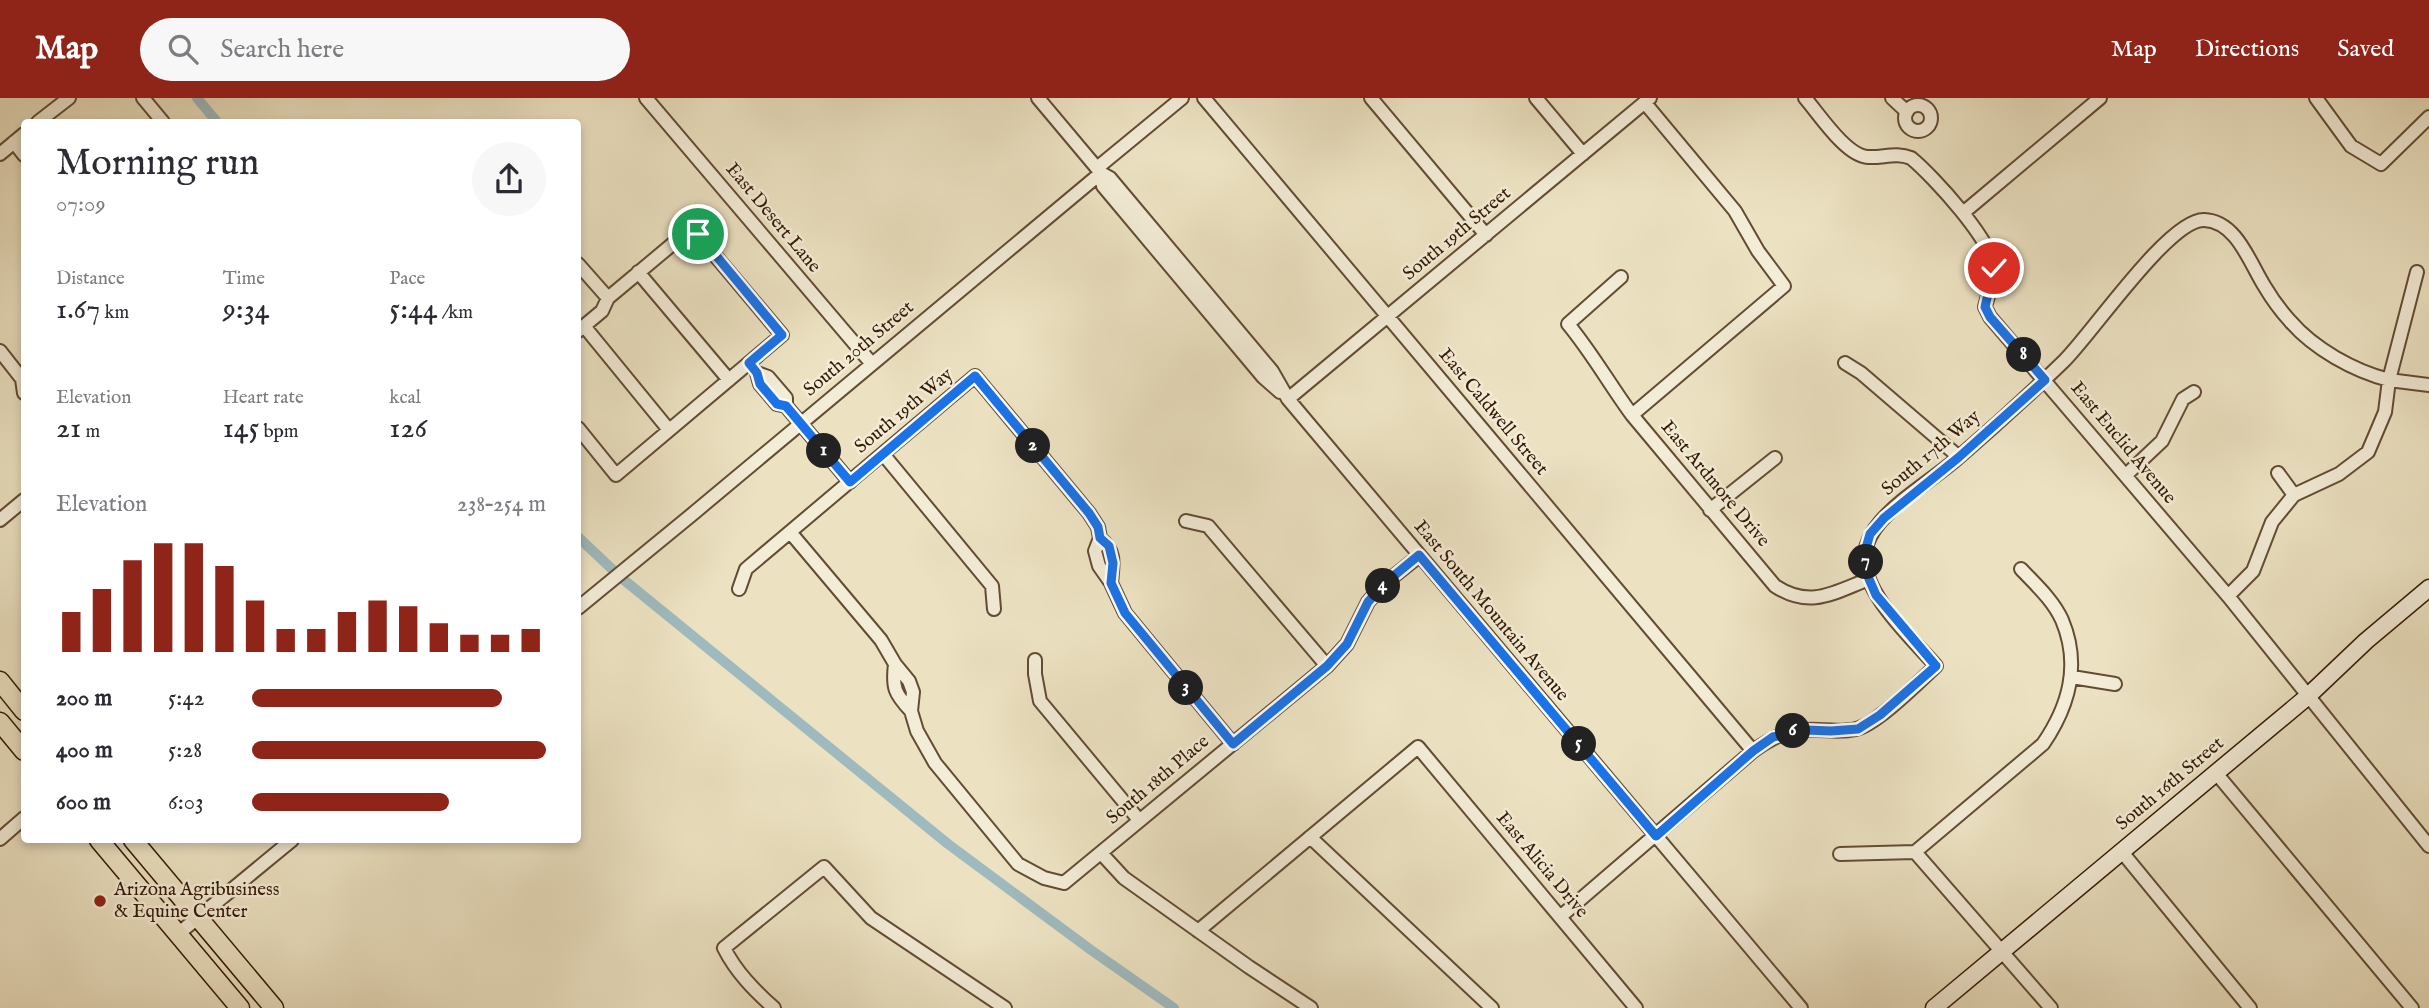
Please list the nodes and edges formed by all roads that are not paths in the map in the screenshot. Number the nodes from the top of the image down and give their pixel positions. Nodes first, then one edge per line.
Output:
1 (69, 98) edge
2 (143, 98) edge
3 (646, 98) edge
4 (1038, 98) edge
5 (1182, 98) edge
6 (1204, 98) edge
7 (1371, 98) edge
8 (1536, 98) edge
9 (1805, 98) edge
10 (1892, 98) edge
11 (2100, 98) edge
12 (2316, 98) edge
13 (1647, 100) edge
14 (1906, 112) dead end
15 (2429, 117) edge
16 (42, 119) edge
17 (160, 119) edge
18 (21, 136) edge
19 (14, 142) junction
20 (21, 151) edge
21 (0, 154) edge
22 (1583, 154) junction
23 (1099, 170) junction
24 (1963, 213) junction
25 (1486, 235) junction
26 (581, 267) edge
27 (638, 272) junction
28 (2417, 272) dead end
29 (1620, 277) dead end
30 (608, 298) junction
31 (1387, 317) junction
32 (581, 329) edge
33 (0, 351) edge
34 (1845, 363) dead end
35 (872, 364) junction
36 (753, 368) junction
37 (21, 378) edge
38 (729, 380) junction
39 (2045, 380) junction
40 (2389, 380) junction
41 (2429, 385) edge
42 (2194, 392) dead end
43 (1288, 399) junction
44 (1632, 415) junction
45 (801, 423) junction
46 (670, 430) junction
47 (581, 432) edge
48 (883, 454) junction
49 (1959, 457) junction
50 (1775, 458) dead end
51 (2278, 473) dead end
52 (2126, 475) junction
53 (850, 482) junction
54 (2294, 495) junction
55 (21, 502) edge
56 (1710, 510) junction
57 (0, 520) edge
58 (1186, 521) dead end
59 (790, 532) junction
60 (1419, 555) junction
61 (2021, 569) dead end
62 (1869, 579) junction
63 (2429, 588) edge
64 (739, 589) dead end
65 (2228, 596) junction
66 (581, 606) edge
67 (994, 609) dead end
68 (1035, 660) dead end
69 (1327, 666) junction
70 (2072, 677) junction
71 (0, 681) edge
72 (2115, 684) dead end
73 (2307, 697) junction
74 (21, 707) edge
75 (0, 722) edge
76 (1233, 744) junction
77 (21, 747) edge
78 (1753, 751) junction
79 (2216, 773) junction
80 (1139, 820) junction
81 (21, 821) edge
82 (1656, 836) junction
83 (1310, 837) junction
84 (0, 839) edge
85 (102, 843) edge
86 (125, 843) edge
87 (136, 843) edge
88 (288, 843) edge
89 (2429, 846) edge
90 (1915, 852) junction
91 (2122, 852) junction
92 (1101, 853) junction
93 (1840, 854) dead end
94 (154, 864) junction
95 (1560, 917) junction
96 (198, 918) junction
97 (1198, 931) junction
98 (178, 934) junction
99 (2001, 952) junction
100 (240, 1008) edge
101 (274, 1008) edge
102 (774, 1008) edge
103 (1005, 1008) edge
104 (1311, 1008) edge
105 (1492, 1008) edge
106 (1636, 1008) edge
107 (1801, 1008) edge
108 (1934, 1008) edge
109 (2051, 1008) edge
110 (2250, 1008) edge
111 (2412, 1008) edge

1 - 16 street
2 - 17 street
3 - 35 street, East Desert Lane
4 - 23 street, East South Mountain Avenue
5 - 23 street, South 20th Street
6 - 31 street, East Caldwell Street
7 - 25 street
8 - 22 street
9 - 24 street, East Euclid Avenue
10 - 14 street
11 - 24 street
12 - 15 street
13 - 22 street, South 19th Street
13 - 44 street
18 - 19 street
19 - 20 street
19 - 21 street
22 - 25 street, South 19th Street
23 - 35 street, South 20th Street
23 - 43 street, East South Mountain Avenue
24 - 39 street, East Euclid Avenue
25 - 31 street, South 19th Street
26 - 30 street
27 - 30 street
27 - 36 street
27 - 38 street
28 - 40 street
29 - 44 street, East Ardmore Drive
30 - 32 street
31 - 43 street, South 19th Street
31 - 78 street, East Caldwell Street
32 - 46 street
33 - 37 street
34 - 49 street
35 - 45 street, South 20th Street
36 - 38 street
36 - 45 street
38 - 46 street
39 - 40 street, South 17th Way
39 - 49 street, South 17th Way
39 - 52 street, East Euclid Avenue
40 - 41 street, South 17th Way
40 - 54 street
42 - 52 street
43 - 60 street, East South Mountain Avenue
44 - 56 street, East Ardmore Drive
45 - 53 street
45 - 66 street, South 20th Street
46 - 47 street
48 - 53 street, South 19th Way
48 - 67 street
48 - 76 street, South 19th Way
49 - 62 street, South 17th Way
50 - 56 street
51 - 54 street
52 - 65 street, East Euclid Avenue
53 - 59 street, South 19th Way
54 - 65 street
55 - 57 street
56 - 62 street, East Ardmore Drive
58 - 69 street
59 - 64 street, South 19th Way
59 - 92 street, South 18th Place
60 - 69 street, South 18th Place
60 - 82 street, East South Mountain Avenue
61 - 70 street
62 - 78 street, South 17th Way
63 - 73 main road, South 16th Street
65 - 73 street, East Euclid Avenue
68 - 80 street
69 - 76 street, South 18th Place
70 - 72 street
70 - 90 street
71 - 74 main road
73 - 79 main road, South 16th Street
73 - 89 street, East Euclid Avenue
75 - 77 main road
76 - 80 street, South 18th Place
78 - 82 street, South 17th Way
79 - 91 main road, South 16th Street
79 - 111 street
80 - 92 street, South 18th Place
81 - 84 street
82 - 95 street, South 17th Way
82 - 107 street, East South Mountain Avenue
83 - 95 street, East Alicia Drive
83 - 97 street
83 - 105 street
85 - 98 main road
86 - 94 main road
87 - 94 main road
88 - 96 street
90 - 93 street
90 - 99 street
91 - 99 main road, South 16th Street
91 - 110 street
92 - 97 street
94 - 96 main road
95 - 106 street, East Alicia Drive
96 - 98 street
96 - 101 main road
97 - 104 street
98 - 100 main road
99 - 108 main road, South 16th Street
99 - 109 street
102 - 103 street

